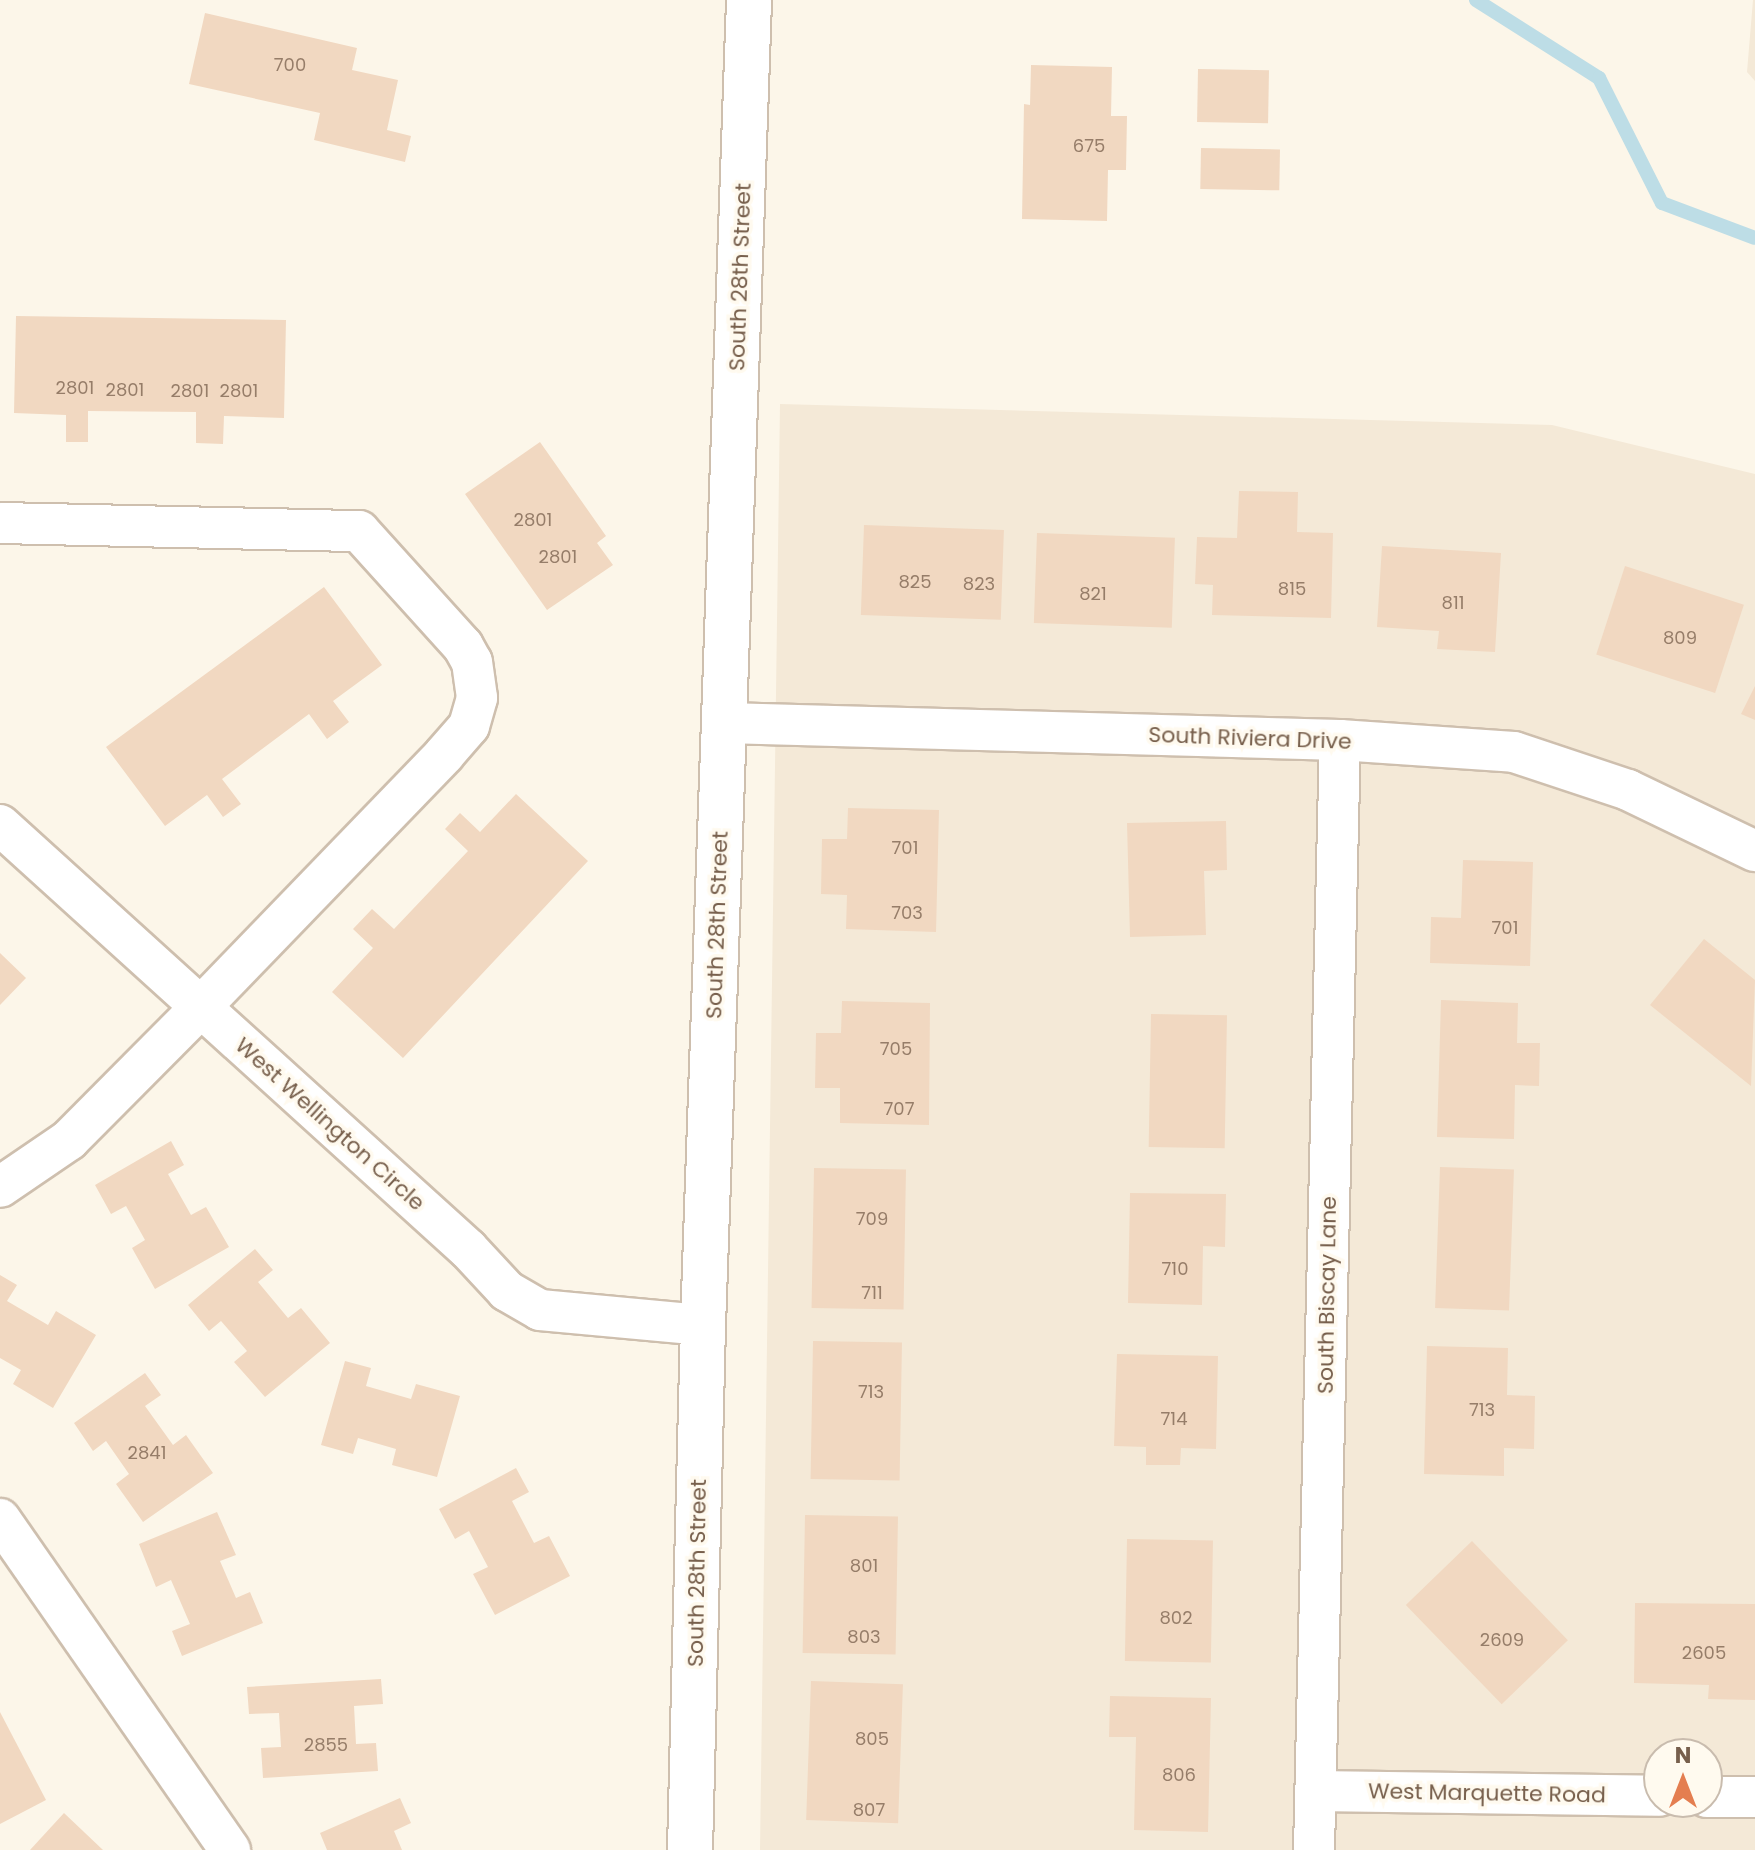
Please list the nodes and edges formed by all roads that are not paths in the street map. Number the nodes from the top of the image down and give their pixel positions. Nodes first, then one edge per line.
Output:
1 (749, 0) edge
2 (0, 523) edge
3 (725, 723) junction
4 (1340, 740) junction
5 (0, 825) edge
6 (1755, 851) edge
7 (201, 1007) junction
8 (0, 1187) edge
9 (703, 1325) junction
10 (0, 1519) edge
11 (1315, 1791) junction
12 (1643, 1796) edge
13 (1723, 1797) edge
14 (1755, 1797) edge
15 (230, 1850) edge
16 (690, 1850) edge
17 (1314, 1850) edge

1 - 3 street, South 28th Street
2 - 7 street
3 - 4 street, South Riviera Drive
3 - 9 street, South 28th Street
4 - 6 street, South Riviera Drive
4 - 11 street, South Biscay Lane
5 - 7 street, West Wellington Circle
7 - 8 street
7 - 9 street, West Wellington Circle
9 - 16 street, South 28th Street
10 - 15 street
11 - 12 street, West Marquette Road
11 - 17 street, South Biscay Lane
13 - 14 street

